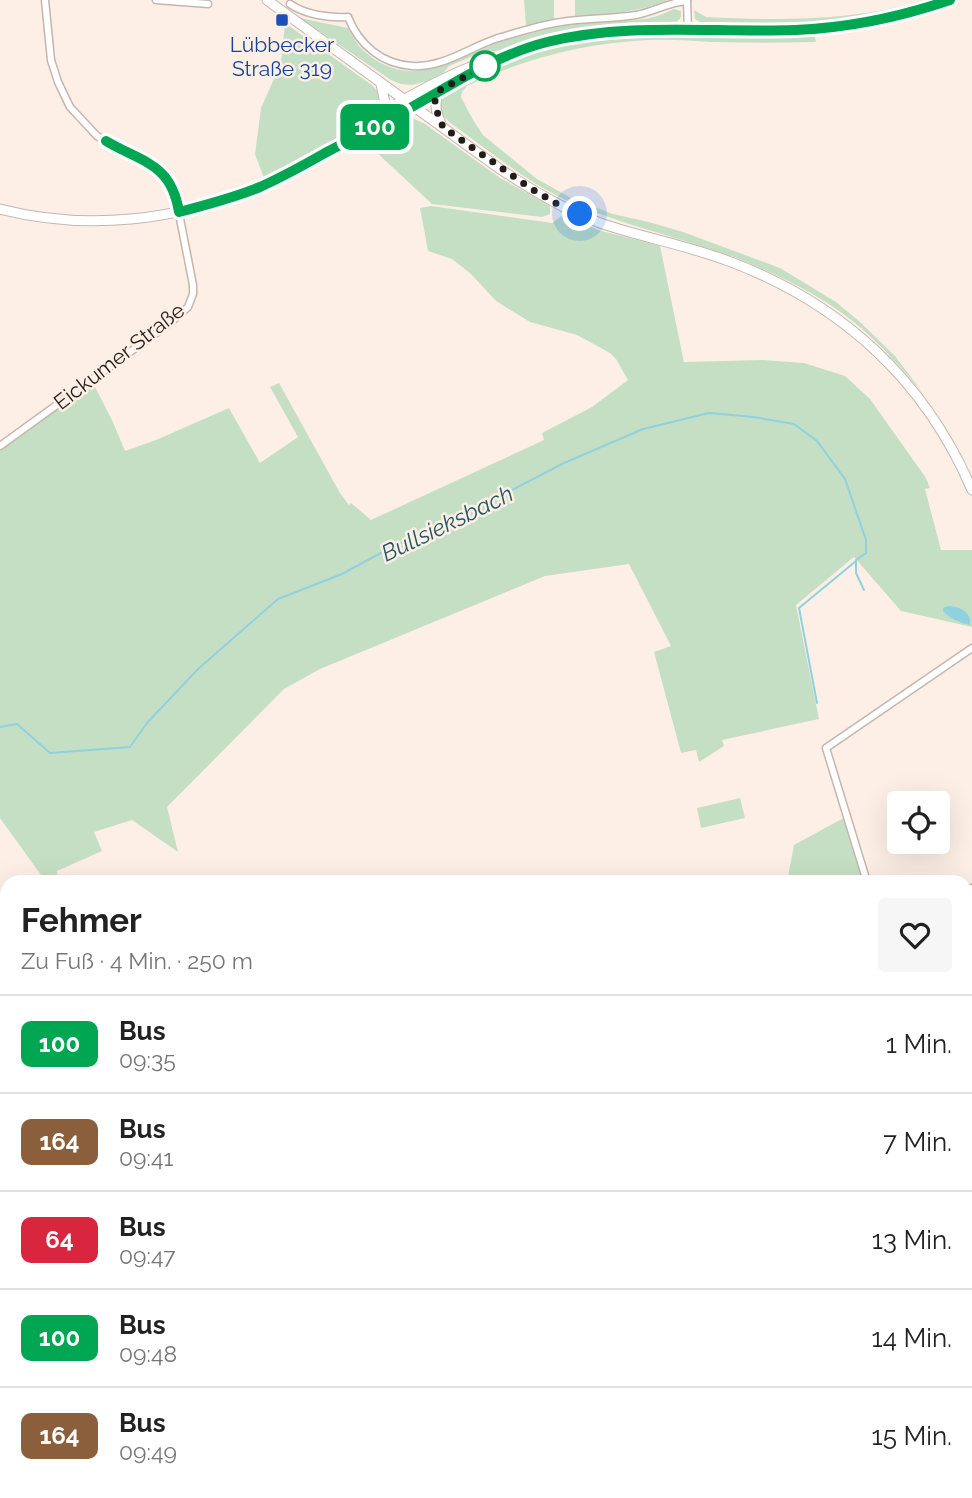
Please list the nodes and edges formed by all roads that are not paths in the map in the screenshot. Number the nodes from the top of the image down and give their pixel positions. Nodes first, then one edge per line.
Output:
1 (45, 0) edge
2 (156, 0) edge
3 (267, 0) edge
4 (950, 0) edge
5 (687, 1) edge
6 (208, 4) dead end
7 (290, 4) dead end
8 (688, 30) junction
9 (503, 56) junction
10 (382, 84) junction
11 (440, 90) junction
12 (404, 100) junction
13 (413, 106) junction
14 (380, 114) junction
15 (443, 127) junction
16 (317, 157) junction
17 (0, 209) edge
18 (179, 212) junction
19 (0, 446) edge
20 (972, 490) edge
21 (972, 649) edge
22 (865, 875) edge

1 - 18 street, Eickumer Straße
2 - 6 street
3 - 10 main road
4 - 8 main road
5 - 7 street
5 - 8 street
8 - 9 main road
9 - 11 main road
9 - 12 main road
10 - 12 main road
10 - 14 main road
11 - 13 main road
11 - 15 main road
12 - 13 main road
12 - 14 main road
13 - 15 main road
13 - 16 main road
14 - 16 main road
15 - 20 main road
16 - 18 main road
17 - 18 main road
18 - 19 street, Eickumer Straße
21 - 22 street

